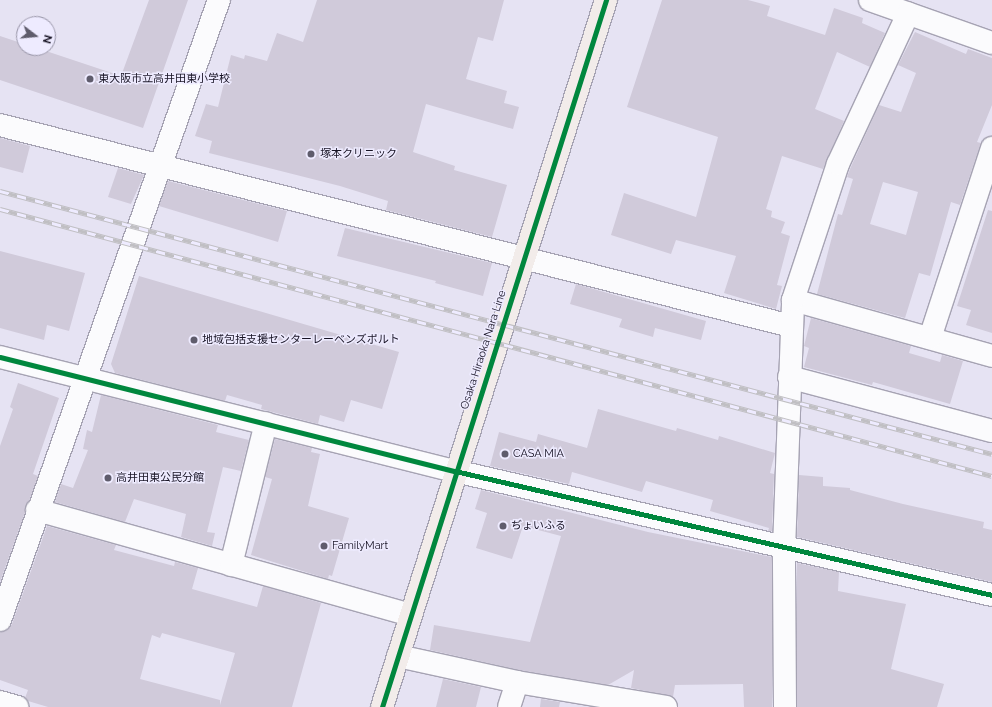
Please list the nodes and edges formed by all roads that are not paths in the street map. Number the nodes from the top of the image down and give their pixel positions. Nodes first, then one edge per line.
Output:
1 (219, 0) edge
2 (606, 0) edge
3 (870, 0) edge
4 (908, 14) junction
5 (992, 42) edge
6 (0, 126) edge
7 (992, 148) edge
8 (159, 166) junction
9 (986, 189) edge
10 (526, 258) junction
11 (793, 300) junction
12 (791, 326) junction
13 (930, 338) junction
14 (992, 356) edge
15 (0, 357) edge
16 (789, 377) junction
17 (86, 378) junction
18 (266, 423) junction
19 (992, 432) edge
20 (455, 471) junction
21 (37, 510) junction
22 (784, 549) junction
23 (231, 565) junction
24 (992, 595) edge
25 (410, 615) junction
26 (0, 620) edge
27 (398, 656) junction
28 (517, 682) junction
29 (0, 702) edge
30 (17, 707) edge
31 (382, 707) edge
32 (509, 707) edge
33 (666, 707) edge
34 (785, 707) edge

1 - 8 street
2 - 10 main road, Osaka Hiraoka Nara Line
3 - 4 street
4 - 5 street
4 - 11 street
6 - 8 street
7 - 9 street
8 - 10 street
8 - 17 street
9 - 13 street
10 - 12 street
10 - 20 main road, Osaka Hiraoka Nara Line
11 - 12 street
11 - 13 street
12 - 16 street
13 - 14 street
15 - 17 street
16 - 19 street
16 - 22 street
17 - 18 street
17 - 21 street
18 - 20 street
18 - 23 street
20 - 22 street
20 - 25 main road, Osaka Hiraoka Nara Line
21 - 23 street
21 - 26 street
22 - 24 street
22 - 34 street
23 - 25 street
25 - 27 main road, Osaka Hiraoka Nara Line
27 - 28 street
27 - 31 main road, Osaka Hiraoka Nara Line
28 - 32 street
28 - 33 street
29 - 30 street

